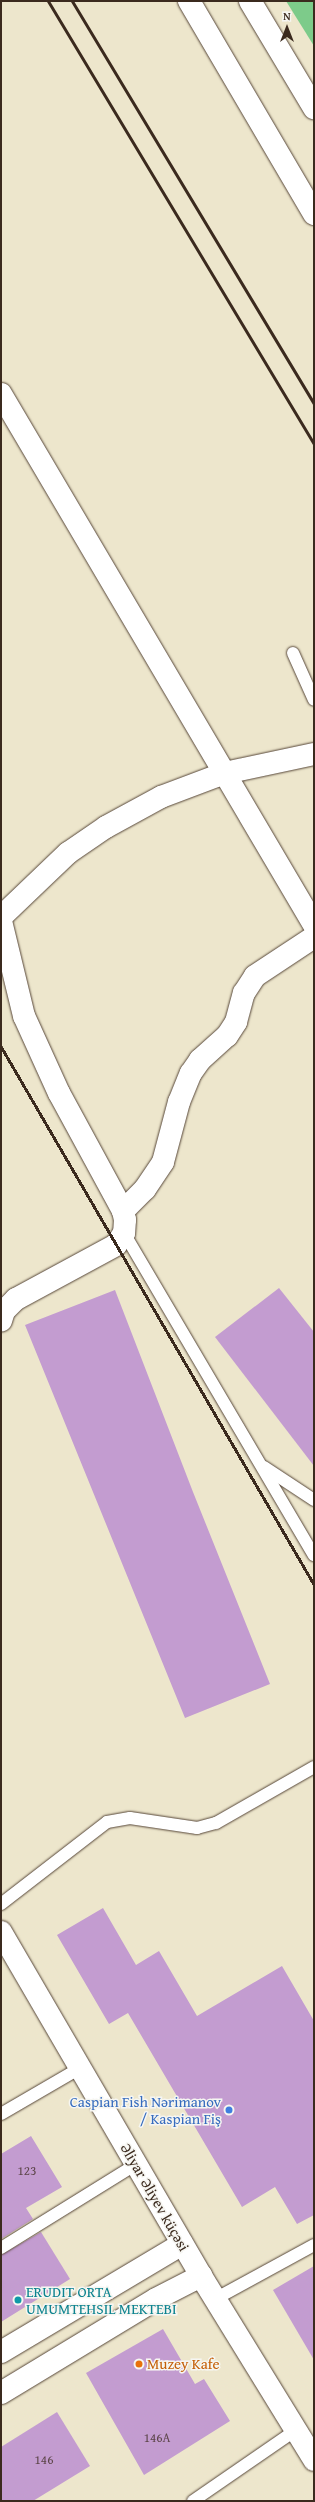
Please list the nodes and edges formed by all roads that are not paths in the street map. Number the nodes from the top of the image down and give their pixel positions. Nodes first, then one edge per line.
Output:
1 (189, 1) edge
2 (250, 1) edge
3 (314, 108) edge
4 (314, 214) edge
5 (1, 394) edge
6 (293, 653) dead end
7 (314, 700) edge
8 (314, 754) edge
9 (225, 773) junction
10 (1, 918) edge
11 (1, 921) edge
12 (314, 925) edge
13 (314, 937) edge
14 (123, 1211) junction
15 (124, 1233) junction
16 (1, 1320) edge
17 (260, 1464) junction
18 (314, 1500) edge
19 (314, 1555) edge
20 (314, 1767) edge
21 (1, 1904) edge
22 (1, 1932) edge
23 (80, 2068) junction
24 (1, 2114) edge
25 (135, 2165) junction
26 (182, 2244) junction
27 (314, 2245) edge
28 (1, 2248) edge
29 (201, 2276) junction
30 (215, 2299) junction
31 (1, 2352) edge
32 (1, 2393) edge
33 (296, 2430) junction
34 (314, 2460) edge
35 (193, 2501) edge

1 - 4 street
2 - 3 street
5 - 9 street
6 - 7 lane
8 - 9 street
9 - 10 street
9 - 12 street
11 - 14 street
13 - 14 street
14 - 15 street
15 - 16 street
15 - 17 lane
17 - 18 lane
17 - 19 lane
20 - 21 lane
22 - 23 street, Əliyar Əliyev küçəsi
23 - 24 lane
23 - 25 street, Əliyar Əliyev küçəsi
25 - 26 street, Əliyar Əliyev küçəsi
25 - 28 lane
26 - 29 street, Əliyar Əliyev küçəsi
26 - 31 street
27 - 30 lane
29 - 30 street, Əliyar Əliyev küçəsi
29 - 32 street
30 - 33 street, Əliyar Əliyev küçəsi
33 - 34 street, Əliyar Əliyev küçəsi
33 - 35 lane

